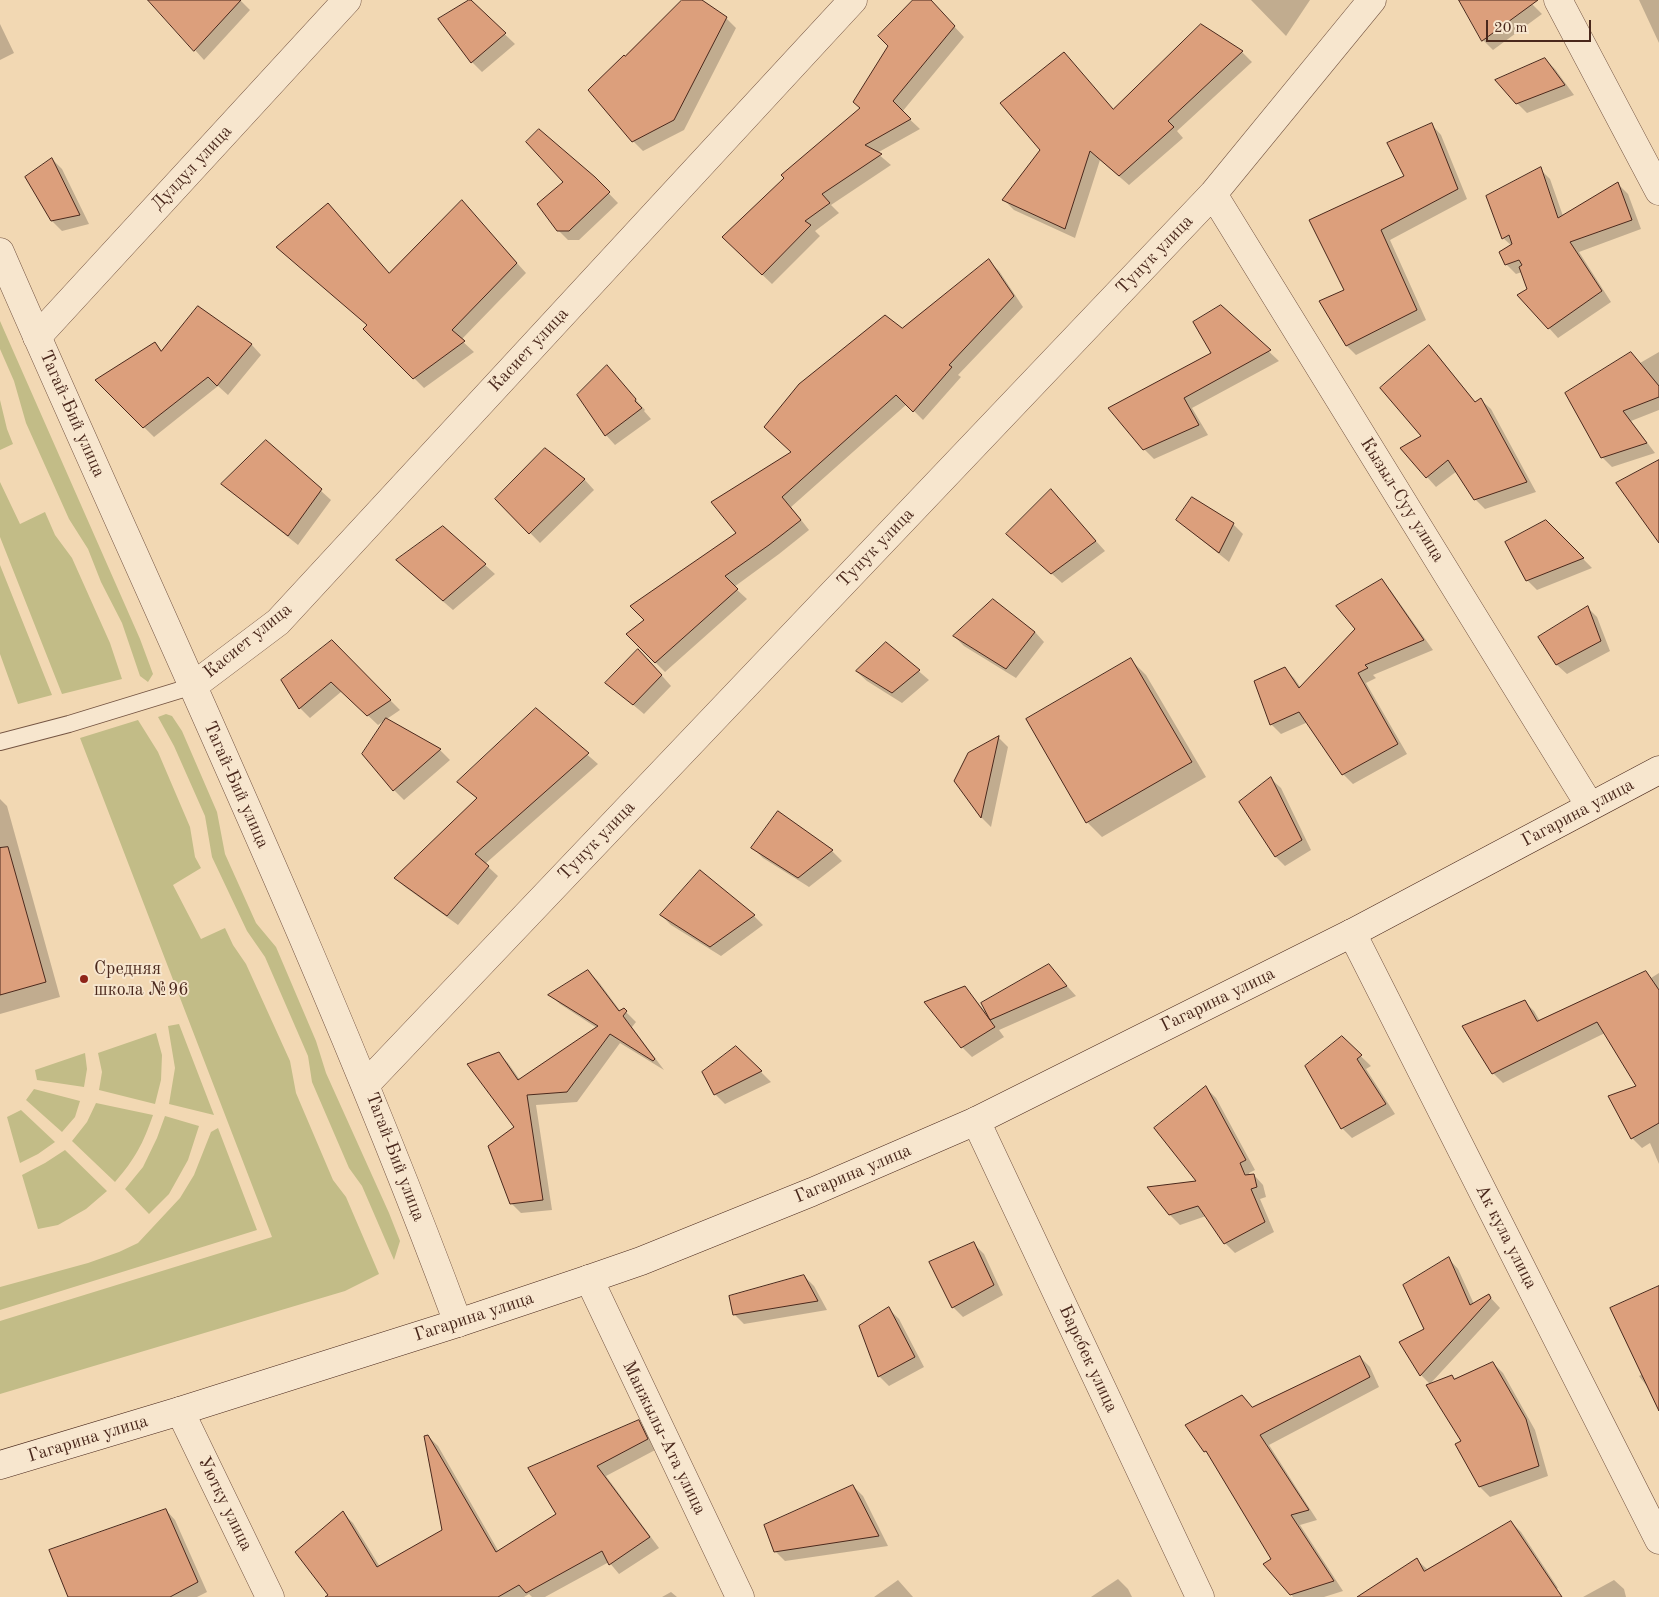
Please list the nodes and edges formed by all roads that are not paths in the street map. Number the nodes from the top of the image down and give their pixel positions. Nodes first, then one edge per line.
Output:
1 (347, 0) edge
2 (853, 0) edge
3 (1372, 0) edge
4 (1558, 0) edge
5 (1659, 191) edge
6 (1213, 194) junction
7 (0, 252) edge
8 (37, 337) junction
9 (192, 686) junction
10 (0, 742) edge
11 (1659, 770) edge
12 (1590, 806) junction
13 (1352, 933) junction
14 (366, 1084) junction
15 (976, 1121) junction
16 (589, 1279) junction
17 (458, 1323) junction
18 (180, 1411) junction
19 (0, 1465) edge
20 (1659, 1540) edge
21 (270, 1597) edge
22 (740, 1597) edge
23 (1200, 1597) edge

1 - 8 street, Дулдул улица
2 - 9 street, Касиет улица
3 - 6 street, Тунук улица
4 - 5 street
6 - 12 street, Кызыл-Суу улица
6 - 14 street, Тунук улица
7 - 8 street, Тагай-Бий улица
8 - 9 street, Тагай-Бий улица
9 - 10 lane
9 - 14 street, Тагай-Бий улица
11 - 12 street, Гагарина улица
12 - 13 street, Гагарина улица
13 - 15 street, Гагарина улица
13 - 20 street, Ак кула улица
14 - 17 street, Тагай-Бий улица
15 - 16 street, Гагарина улица
15 - 23 street, Барсбек улица
16 - 17 street, Гагарина улица
16 - 22 street, Манжылы-Ата улица
17 - 18 street, Гагарина улица
18 - 19 street, Гагарина улица
18 - 21 street, Уютку улица

